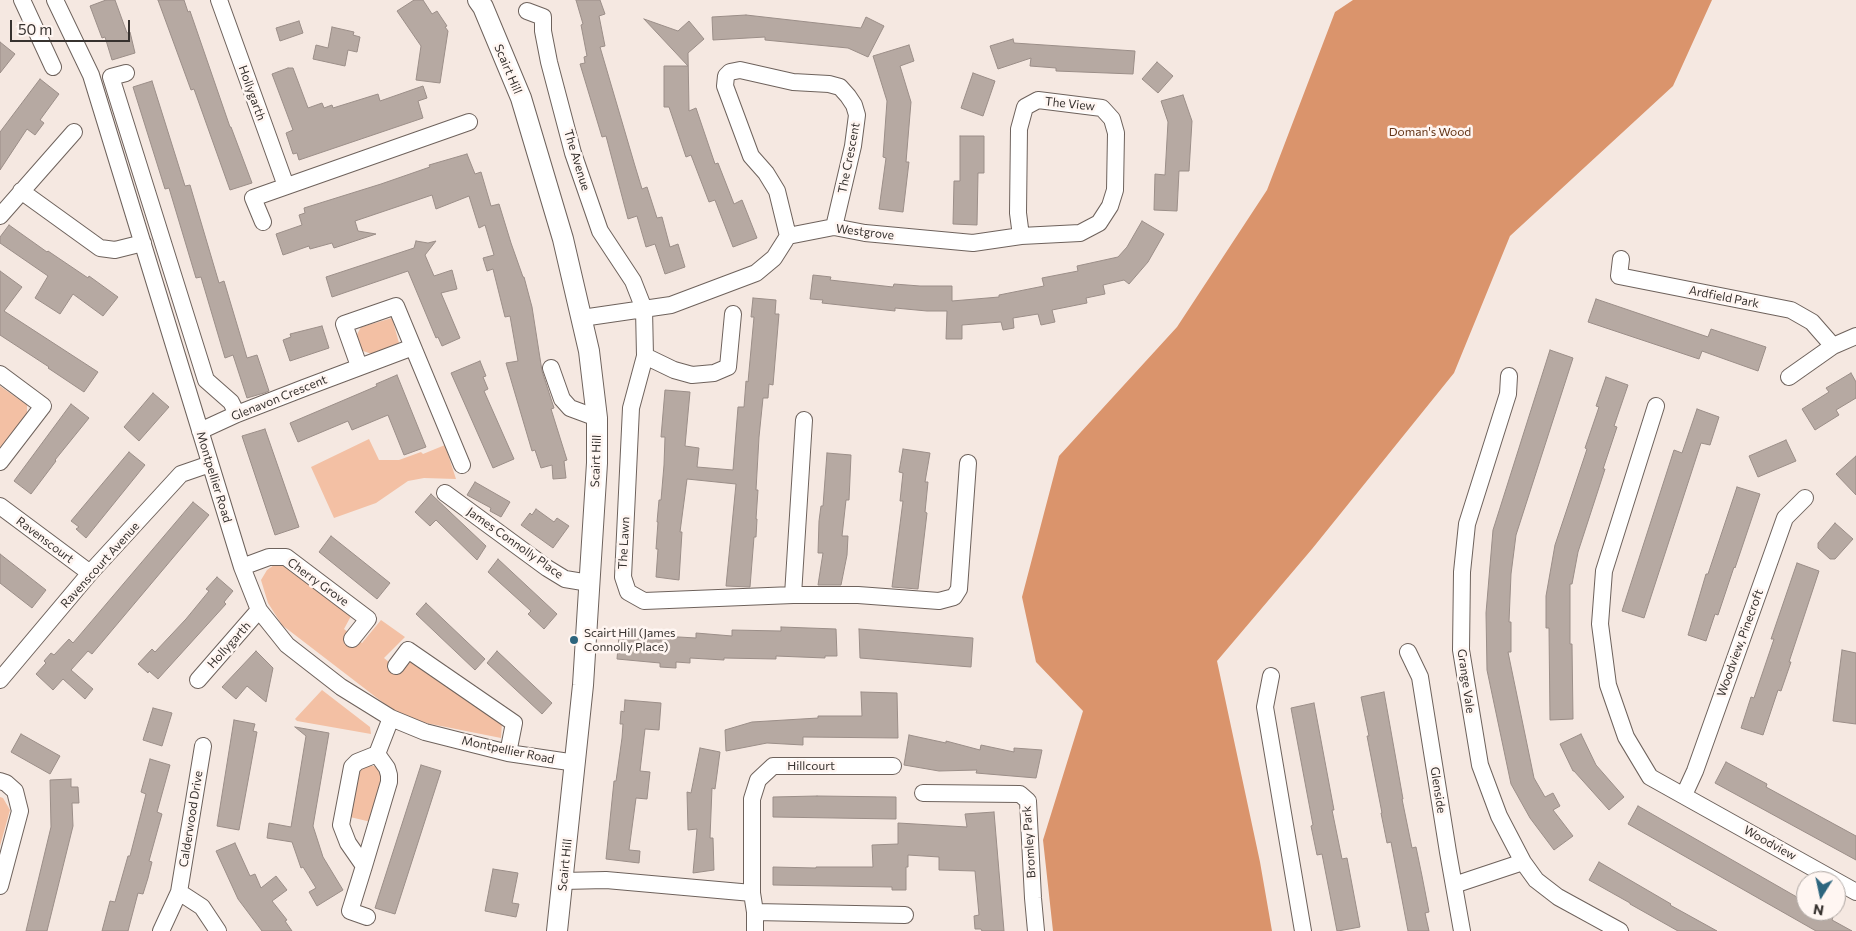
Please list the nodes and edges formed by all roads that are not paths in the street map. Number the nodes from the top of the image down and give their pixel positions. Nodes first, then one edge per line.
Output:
1 (22, 0) edge
2 (219, 0) edge
3 (58, 1) edge
4 (485, 2) edge
5 (527, 11) dead end
6 (53, 67) dead end
7 (126, 73) dead end
8 (469, 122) dead end
9 (74, 132) dead end
10 (286, 186) junction
11 (21, 191) junction
12 (0, 216) edge
13 (263, 222) dead end
14 (834, 227) junction
15 (788, 236) junction
16 (1022, 236) junction
17 (143, 243) junction
18 (1621, 259) dead end
19 (644, 309) junction
20 (733, 314) dead end
21 (582, 318) junction
22 (1856, 336) edge
23 (1833, 346) junction
24 (413, 347) junction
25 (645, 356) junction
26 (359, 366) junction
27 (551, 368) dead end
28 (0, 374) edge
29 (1509, 376) dead end
30 (1789, 377) dead end
31 (1656, 406) dead end
32 (237, 414) junction
33 (597, 418) junction
34 (804, 420) dead end
35 (200, 431) junction
36 (0, 462) edge
37 (968, 463) dead end
38 (210, 464) junction
39 (462, 464) dead end
40 (445, 493) dead end
41 (1805, 498) dead end
42 (0, 506) edge
43 (242, 567) junction
44 (90, 574) junction
45 (589, 583) junction
46 (793, 595) junction
47 (259, 610) junction
48 (352, 638) dead end
49 (1408, 652) dead end
50 (396, 666) dead end
51 (1271, 676) dead end
52 (0, 680) edge
53 (198, 680) dead end
54 (390, 718) junction
55 (203, 746) dead end
56 (508, 752) junction
57 (378, 754) junction
58 (576, 763) junction
59 (893, 766) dead end
60 (0, 781) edge
61 (922, 793) dead end
62 (1684, 795) junction
63 (1523, 862) junction
64 (364, 866) junction
65 (563, 880) junction
66 (1454, 885) junction
67 (0, 886) edge
68 (179, 892) junction
69 (1856, 892) edge
70 (752, 893) junction
71 (755, 912) junction
72 (905, 915) dead end
73 (367, 917) dead end
74 (161, 931) edge
75 (218, 931) edge
76 (557, 931) edge
77 (755, 931) edge
78 (1036, 931) edge
79 (1303, 931) edge
80 (1462, 931) edge
81 (1620, 931) edge

1 - 6 street
2 - 10 street, Hollygarth
3 - 17 street, Montpellier Road
4 - 21 street, Scairt Hill
5 - 19 street, The Avenue
7 - 32 street
8 - 10 street
9 - 11 street
10 - 13 street
11 - 12 street
11 - 17 street
14 - 15 street, Westgrove
14 - 15 street, The Crescent
14 - 16 street, Westgrove
15 - 19 street
16 - 16 street, The View
17 - 35 street, Montpellier Road
18 - 23 street, Ardfield Park
19 - 21 street
19 - 25 street, The Lawn
20 - 25 street
21 - 33 street, Scairt Hill
22 - 23 street
23 - 30 street
24 - 26 street, Glenavon Crescent
24 - 26 street
24 - 39 street
25 - 46 street, The Lawn
26 - 32 street, Glenavon Crescent
27 - 33 street
28 - 36 street
29 - 63 street, Grange Vale
31 - 62 street, Woodview
32 - 35 street, Glenavon Crescent
33 - 45 street, Scairt Hill
34 - 46 street
35 - 38 street, Montpellier Road
37 - 46 street, The Lawn
38 - 43 street, Montpellier Road
38 - 44 street, Ravenscourt Avenue
40 - 45 street, James Connolly Place
41 - 62 street, Woodview, Pinecroft
42 - 44 street, Ravenscourt
43 - 47 street, Montpellier Road
43 - 48 street, Cherry Grove
44 - 52 street, Ravenscourt Avenue
45 - 58 street, Scairt Hill
47 - 53 street, Hollygarth
47 - 54 street, Montpellier Road
49 - 66 street, Glenside
50 - 56 street
51 - 79 street
54 - 56 street, Montpellier Road
54 - 57 street
55 - 68 street, Calderwood Drive
56 - 58 street, Montpellier Road
57 - 64 street
57 - 64 street
58 - 65 street, Scairt Hill
59 - 70 street, Hillcourt
60 - 67 street
61 - 78 street, Bromley Park
62 - 69 street, Woodview
63 - 66 street
63 - 81 street, Grange Vale
64 - 73 street
65 - 70 street
65 - 76 street, Scairt Hill
66 - 80 street, Glenside
68 - 74 street, Calderwood Drive
68 - 75 street
70 - 71 street, Hillcourt
71 - 72 street
71 - 77 street, Hillcourt

